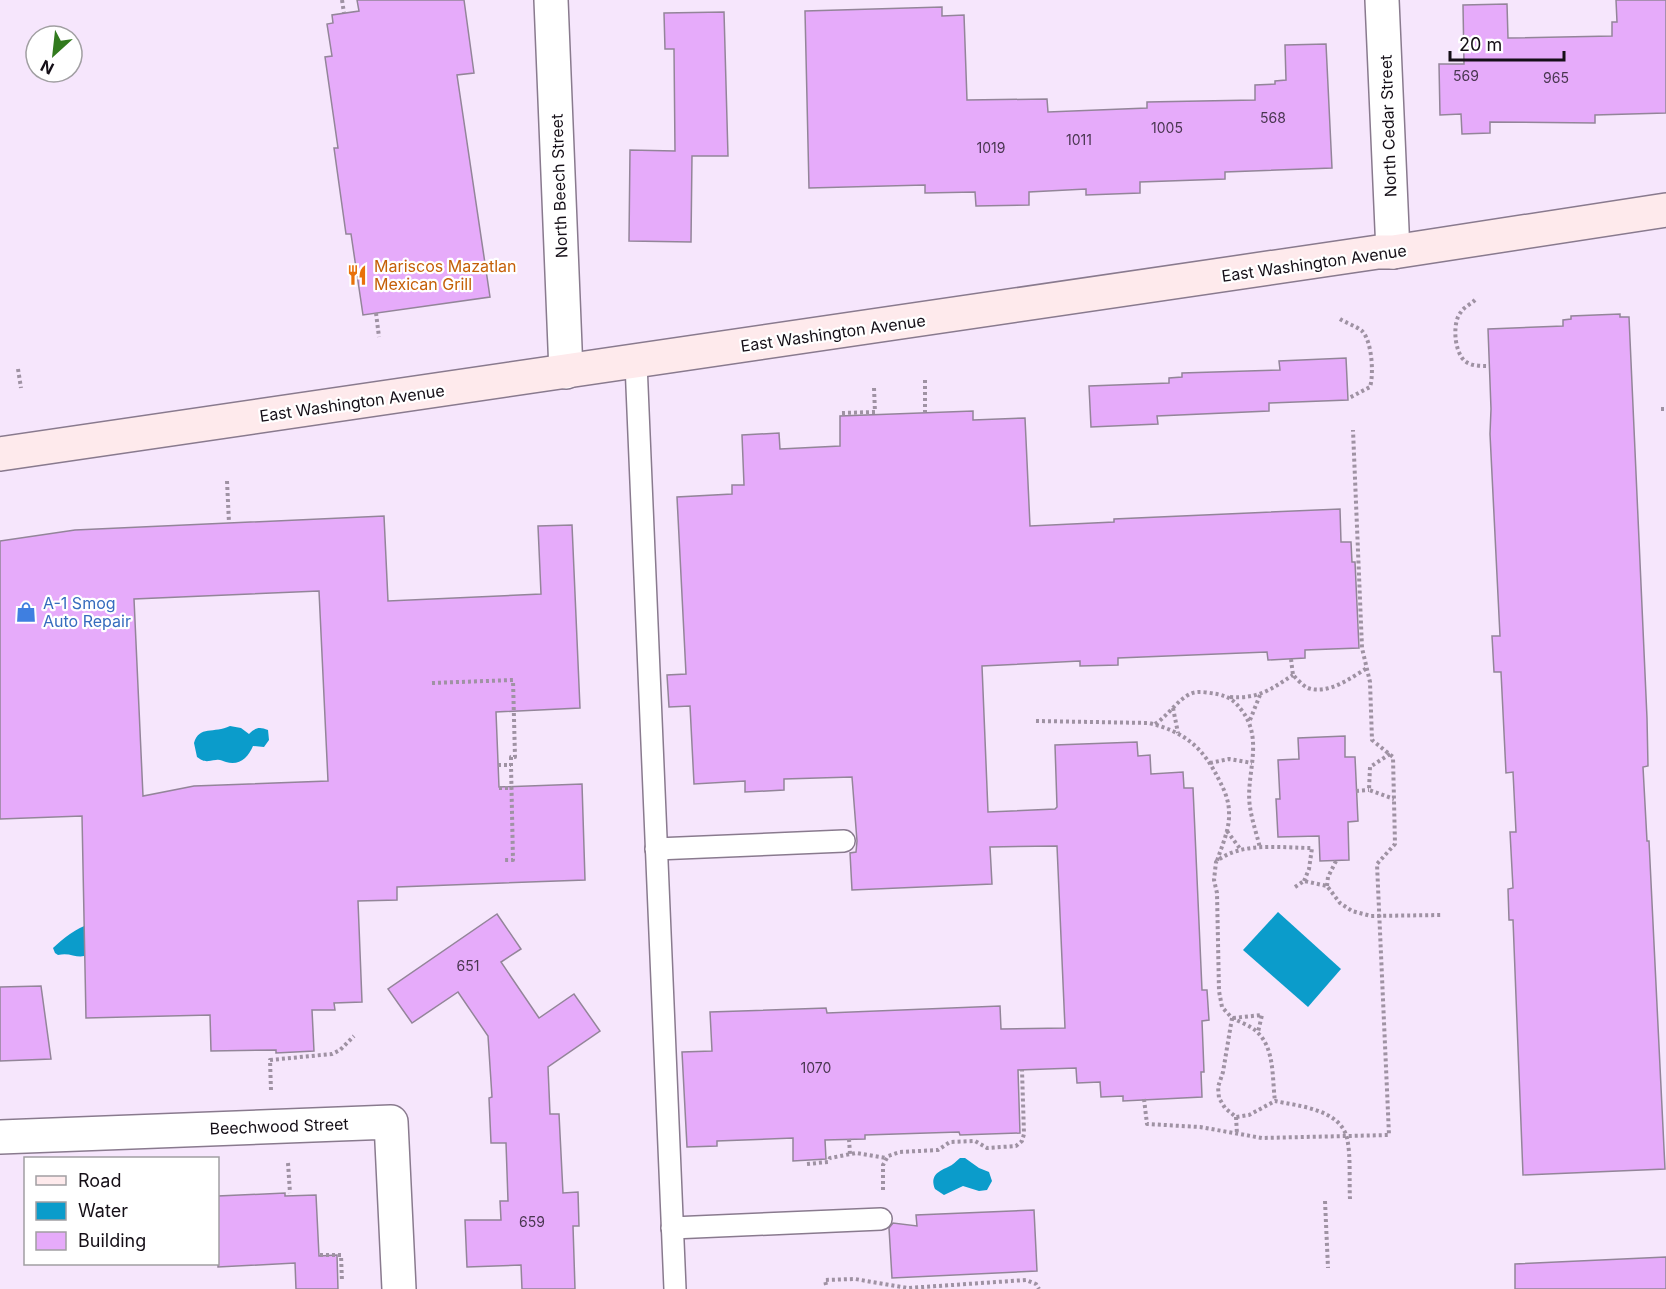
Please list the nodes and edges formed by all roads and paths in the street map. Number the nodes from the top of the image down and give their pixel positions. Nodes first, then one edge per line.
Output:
1 (342, 0) edge
2 (551, 0) edge
3 (1383, 0) edge
4 (344, 13) dead end
5 (1666, 210) edge
6 (1393, 252) junction
7 (517, 267) dead end
8 (486, 269) dead end
9 (1475, 300) dead end
10 (376, 313) dead end
11 (1340, 319) dead end
12 (378, 337) dead end
13 (636, 363) junction
14 (1487, 366) dead end
15 (18, 369) dead end
16 (566, 372) junction
17 (925, 380) dead end
18 (873, 387) dead end
19 (21, 388) dead end
20 (1350, 398) dead end
21 (925, 412) dead end
22 (842, 413) dead end
23 (1353, 430) dead end
24 (0, 454) edge
25 (227, 481) dead end
26 (229, 523) dead end
27 (1291, 659) dead end
28 (1367, 668) junction
29 (1293, 675) junction
30 (432, 683) dead end
31 (1260, 695) junction
32 (1230, 697) junction
33 (1173, 708) junction
34 (1036, 721) dead end
35 (1249, 721) junction
36 (1154, 724) junction
37 (1178, 733) junction
38 (1390, 754) junction
39 (1210, 763) junction
40 (1252, 763) junction
41 (498, 765) dead end
42 (511, 765) junction
43 (499, 788) dead end
44 (512, 788) junction
45 (1370, 790) junction
46 (1356, 791) dead end
47 (1394, 799) junction
48 (1227, 831) junction
49 (844, 841) dead end
50 (1260, 848) junction
51 (656, 849) junction
52 (1242, 850) junction
53 (502, 860) dead end
54 (1336, 861) dead end
55 (1216, 862) junction
56 (1304, 880) junction
57 (1295, 886) dead end
58 (1327, 886) junction
59 (1442, 915) dead end
60 (1379, 916) junction
61 (1232, 1018) junction
62 (1257, 1032) junction
63 (354, 1036) dead end
64 (270, 1060) dead end
65 (1022, 1070) dead end
66 (1144, 1099) dead end
67 (1275, 1101) junction
68 (1236, 1117) junction
69 (1237, 1134) junction
70 (1347, 1136) junction
71 (0, 1137) edge
72 (849, 1139) dead end
73 (850, 1154) junction
74 (886, 1158) junction
75 (807, 1164) dead end
76 (883, 1194) dead end
77 (1350, 1199) dead end
78 (1325, 1201) dead end
79 (881, 1219) dead end
80 (672, 1228) junction
81 (320, 1255) dead end
82 (1328, 1268) dead end
83 (895, 1277) dead end
84 (342, 1282) dead end
85 (825, 1285) dead end
86 (895, 1286) junction
87 (399, 1289) edge
88 (675, 1289) edge
89 (1039, 1289) edge

1 - 4 path
2 - 16 street, North Beech Street
3 - 6 street, North Cedar Street
5 - 6 main road, East Washington Avenue
6 - 13 main road, East Washington Avenue
7 - 8 path
9 - 14 path
10 - 12 path
11 - 20 path
13 - 16 main road, East Washington Avenue
13 - 51 lane
15 - 19 path
16 - 24 main road, East Washington Avenue
17 - 21 path
18 - 22 path
23 - 28 path
25 - 26 path
27 - 29 path
28 - 29 path
28 - 38 path
29 - 31 path
30 - 42 path
31 - 32 path
31 - 35 path
32 - 33 path
32 - 35 path
33 - 36 path
33 - 37 path
34 - 36 path
35 - 40 path
36 - 37 path
37 - 39 path
38 - 45 path
38 - 47 path
39 - 40 path
39 - 48 path
40 - 50 path
41 - 42 path
42 - 44 path
43 - 44 path
44 - 53 path
45 - 46 path
45 - 47 path
47 - 60 path
48 - 52 path
48 - 55 path
49 - 51 lane
50 - 52 path
50 - 56 path
51 - 80 lane
52 - 55 path
54 - 58 path
55 - 61 path
56 - 57 path
56 - 58 path
58 - 60 path
59 - 60 path
60 - 70 path
61 - 62 path
61 - 62 path
61 - 68 path
62 - 67 path
63 - 64 path
65 - 74 path
66 - 69 path
67 - 68 path
67 - 70 path
68 - 69 path
69 - 70 path
70 - 77 path
71 - 87 street, Beechwood Street
72 - 73 path
73 - 74 path
73 - 75 path
74 - 76 path
78 - 82 path
79 - 80 lane
80 - 88 lane
81 - 84 path
83 - 86 path
85 - 86 path
86 - 89 path

